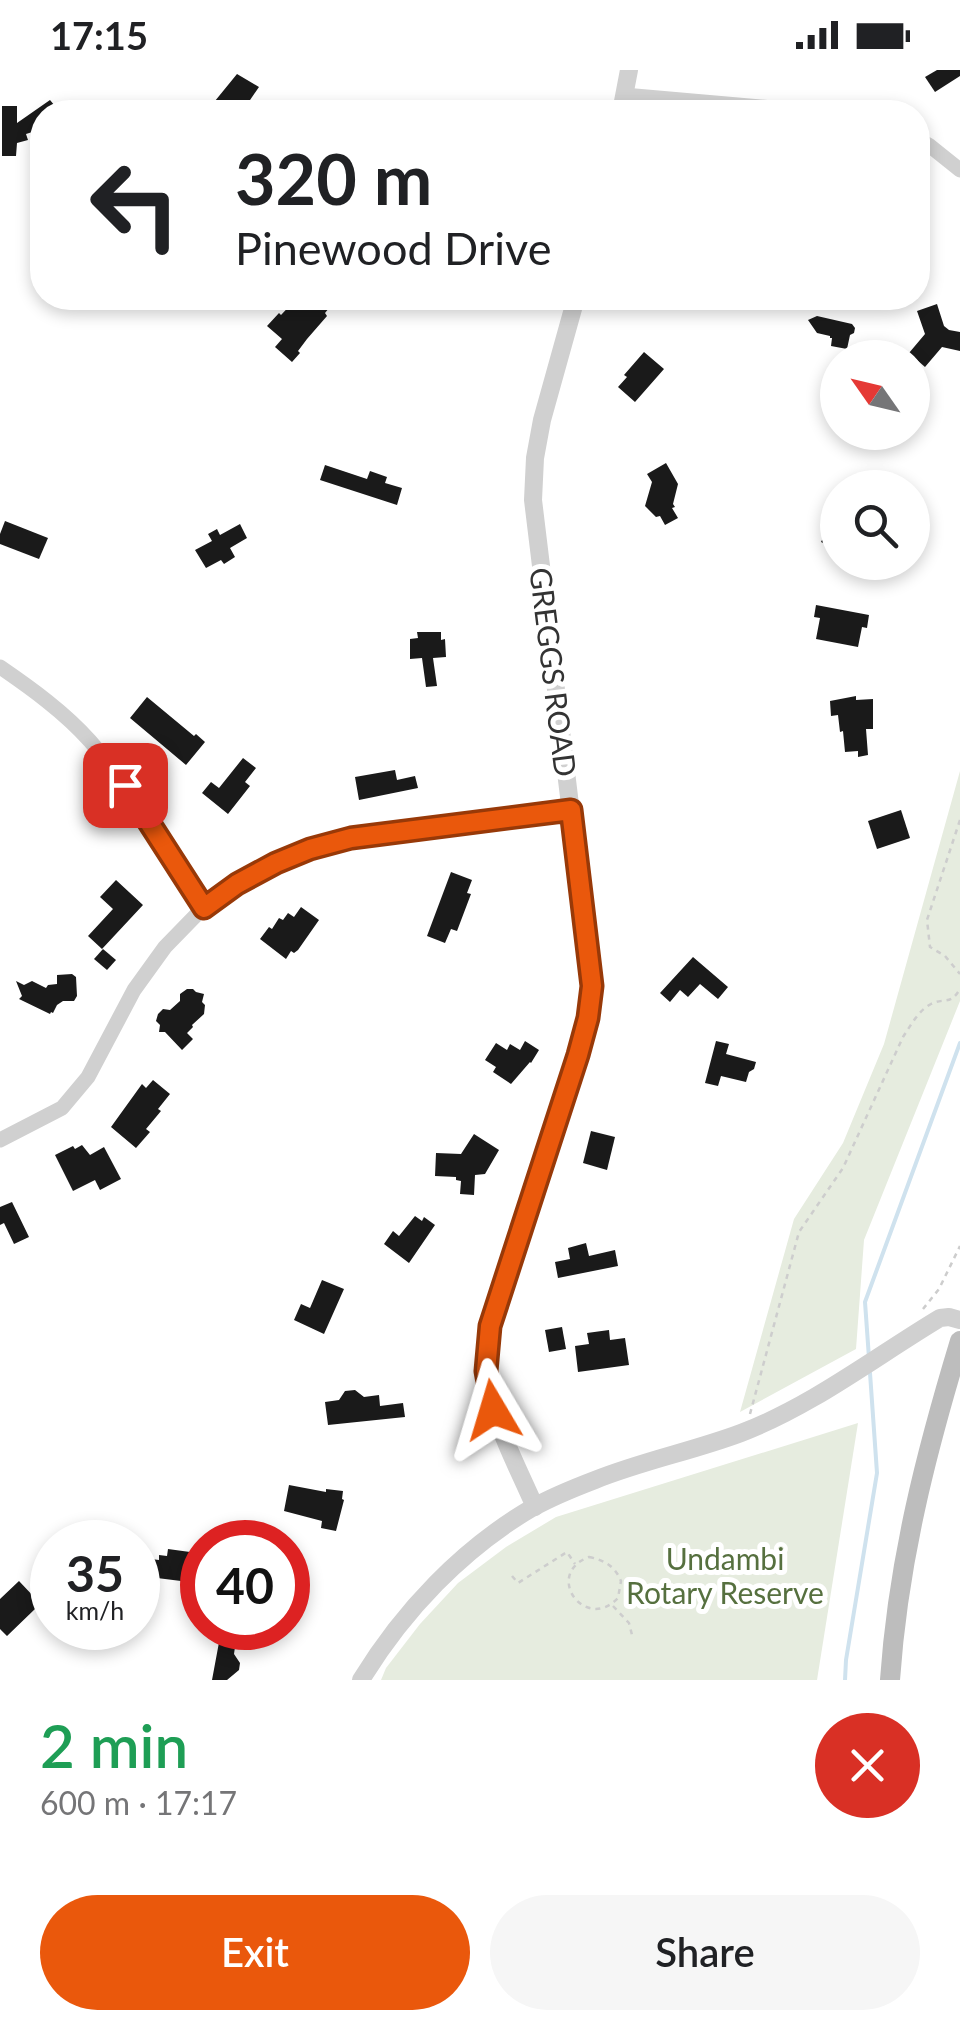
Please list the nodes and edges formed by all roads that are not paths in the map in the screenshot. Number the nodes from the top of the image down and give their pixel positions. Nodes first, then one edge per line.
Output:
1 (630, 70) edge
2 (624, 100) edge
3 (930, 146) edge
4 (960, 170) edge
5 (573, 310) edge
6 (0, 667) edge
7 (571, 810) junction
8 (204, 908) junction
9 (0, 1140) edge
10 (960, 1320) edge
11 (960, 1341) edge
12 (534, 1507) junction
13 (361, 1680) edge
14 (890, 1680) edge

1 - 2 street
3 - 4 street
5 - 7 street, GREGGS ROAD
6 - 8 street
7 - 8 street
7 - 12 street, GREGGS ROAD
8 - 9 street
10 - 12 street
11 - 14 main road
12 - 13 street

